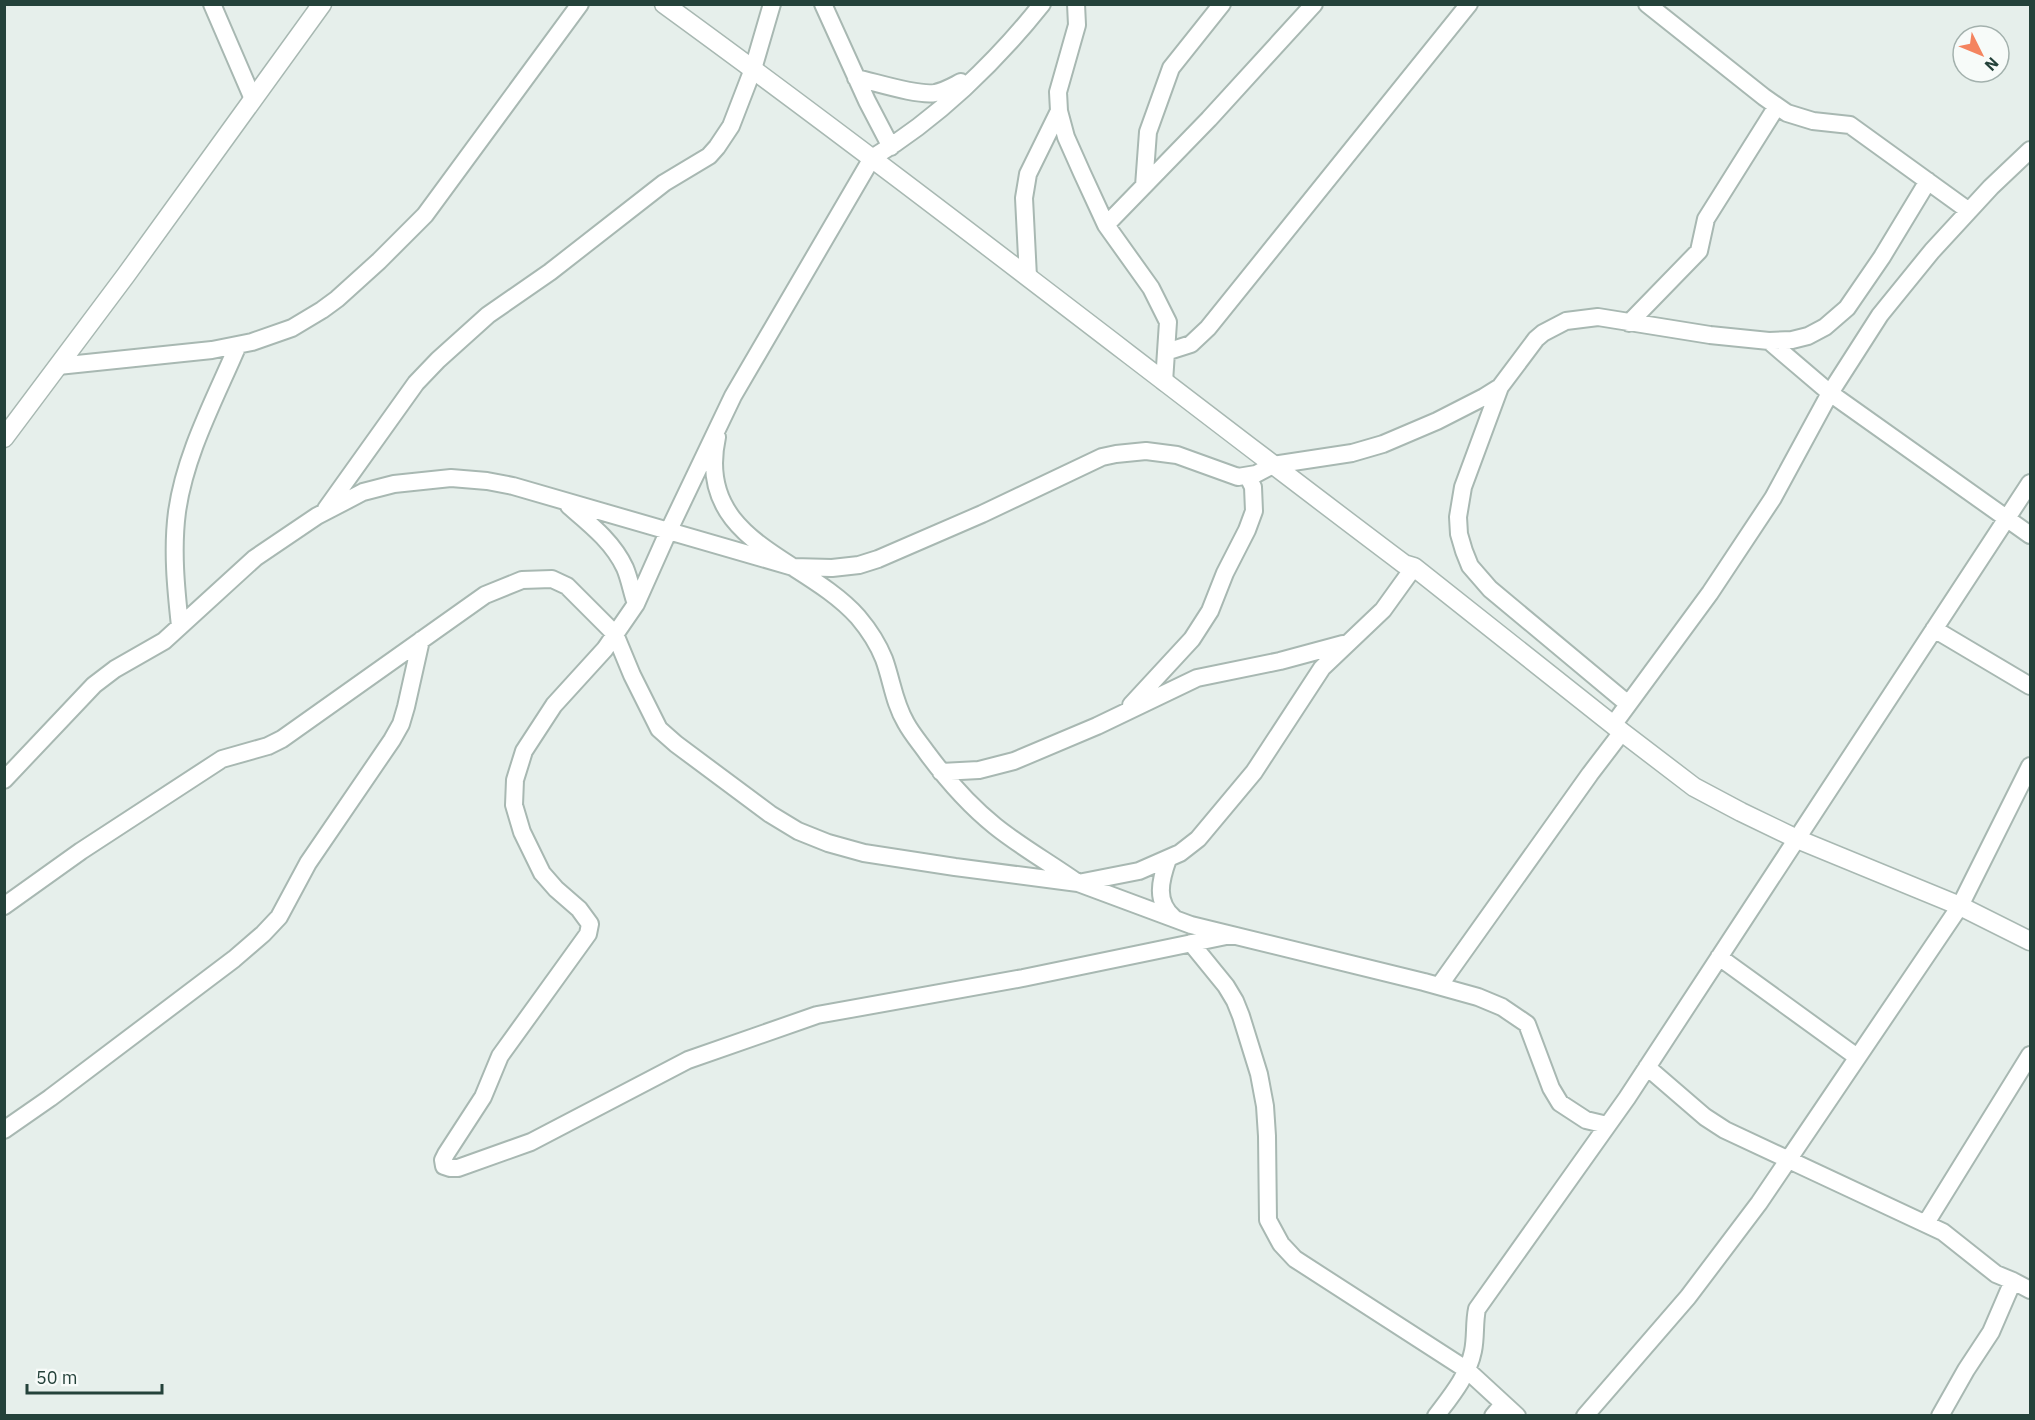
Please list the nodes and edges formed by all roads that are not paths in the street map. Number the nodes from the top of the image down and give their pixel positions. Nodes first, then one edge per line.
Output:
1 (212, 4) edge
2 (322, 4) edge
3 (580, 4) edge
4 (664, 4) edge
5 (772, 4) edge
6 (823, 4) edge
7 (1042, 4) edge
8 (1076, 4) edge
9 (1222, 4) edge
10 (1314, 4) edge
11 (1469, 4) edge
12 (1647, 4) edge
13 (986, 68) junction
14 (753, 69) junction
15 (856, 78) junction
16 (253, 99) junction
17 (1777, 106) junction
18 (1059, 111) junction
19 (891, 147) junction
20 (2031, 150) edge
21 (872, 158) junction
22 (1928, 181) junction
23 (1144, 186) junction
24 (1969, 211) junction
25 (1106, 225) junction
26 (1028, 277) junction
27 (1629, 323) junction
28 (1769, 341) junction
29 (238, 345) junction
30 (1166, 352) junction
31 (58, 366) junction
32 (1164, 382) junction
33 (1500, 387) junction
34 (1830, 393) junction
35 (722, 418) junction
36 (4, 438) edge
37 (1273, 465) junction
38 (1248, 477) junction
39 (2031, 483) edge
40 (564, 501) junction
41 (324, 513) junction
42 (2007, 520) junction
43 (669, 530) junction
44 (2031, 535) edge
45 (793, 567) junction
46 (1414, 567) junction
47 (636, 604) junction
48 (180, 626) junction
49 (1934, 629) junction
50 (615, 634) junction
51 (422, 640) junction
52 (1347, 643) junction
53 (2031, 687) edge
54 (1628, 704) junction
55 (1124, 712) junction
56 (1617, 728) junction
57 (2031, 766) edge
58 (941, 772) junction
59 (4, 780) edge
60 (1797, 839) junction
61 (1168, 859) junction
62 (1077, 883) junction
63 (4, 906) edge
64 (1960, 906) junction
65 (1174, 918) junction
66 (1232, 935) junction
67 (2031, 941) edge
68 (1191, 944) junction
69 (1719, 957) junction
70 (1439, 986) junction
71 (2031, 1055) edge
72 (1857, 1057) junction
73 (1647, 1067) junction
74 (1607, 1125) junction
75 (4, 1130) edge
76 (1788, 1160) junction
77 (1926, 1223) junction
78 (2013, 1281) junction
79 (2031, 1290) edge
80 (1467, 1370) junction
81 (1498, 1410) edge
82 (1586, 1415) edge
83 (1436, 1416) edge
84 (1517, 1416) edge
85 (1940, 1416) edge

1 - 16 street
2 - 16 street
3 - 29 street
4 - 14 street
5 - 14 street
6 - 15 street
7 - 13 street
8 - 18 street
9 - 23 street
10 - 23 street
11 - 30 street
12 - 17 street
13 - 15 street
13 - 19 street
14 - 21 street
14 - 41 street
15 - 19 street
16 - 31 street
17 - 22 street
17 - 27 street
18 - 25 street
18 - 26 street
19 - 21 street
20 - 24 street
21 - 26 street
21 - 35 street
22 - 24 street
22 - 28 street
23 - 25 street
24 - 34 street
25 - 30 street
26 - 32 street
27 - 28 street
27 - 33 street
28 - 34 street
29 - 31 street
29 - 48 street
30 - 32 street
31 - 36 street
32 - 37 street
33 - 37 street
33 - 54 street
34 - 42 street
34 - 54 street
35 - 43 street
35 - 45 street
37 - 38 street
37 - 46 street
38 - 45 street
38 - 55 street
39 - 42 street
40 - 41 street
40 - 43 street
40 - 47 street
41 - 48 street
42 - 44 street
42 - 49 street
43 - 45 street
43 - 47 street
45 - 58 street
46 - 52 street
46 - 56 street
47 - 50 street
48 - 59 street
49 - 53 street
49 - 60 street
50 - 51 street
50 - 62 street
50 - 68 street
51 - 63 street
51 - 75 street
52 - 55 street
52 - 61 street
54 - 56 street
55 - 58 street
56 - 60 street
56 - 70 street
57 - 64 street
58 - 62 street
60 - 64 street
60 - 69 street
61 - 62 street
61 - 65 street
62 - 65 street
64 - 67 street
64 - 72 street
65 - 66 street
66 - 68 street
66 - 70 street
68 - 80 street
69 - 72 street
69 - 73 street
70 - 74 street
71 - 77 street
72 - 76 street
73 - 74 street
73 - 76 street
74 - 80 street
76 - 77 street
76 - 82 street
77 - 78 street
78 - 79 street
78 - 85 street
80 - 81 street
80 - 83 street
81 - 84 street

